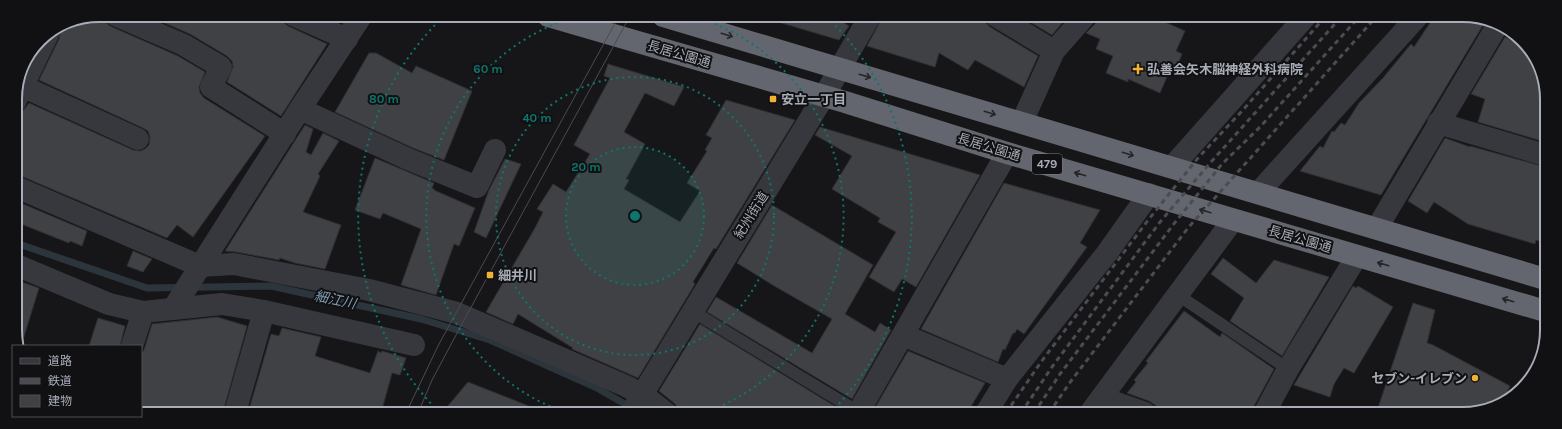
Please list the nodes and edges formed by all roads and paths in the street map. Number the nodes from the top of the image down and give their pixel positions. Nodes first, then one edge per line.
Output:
1 (131, 22) edge
2 (309, 22) edge
3 (358, 22) edge
4 (569, 22) edge
5 (683, 22) edge
6 (866, 22) edge
7 (1006, 22) edge
8 (1080, 22) edge
9 (1301, 22) edge
10 (1412, 22) edge
11 (1495, 29) edge
12 (347, 39) junction
13 (40, 50) edge
14 (1054, 51) junction
15 (839, 68) junction
16 (24, 82) edge
17 (824, 96) junction
18 (22, 99) edge
19 (300, 109) junction
20 (1022, 122) junction
21 (1438, 123) junction
22 (285, 134) junction
23 (138, 139) dead end
24 (495, 150) dead end
25 (1007, 152) junction
26 (1540, 154) edge
27 (1172, 167) junction
28 (22, 190) edge
29 (1258, 193) junction
30 (1149, 194) junction
31 (1233, 220) junction
32 (1376, 228) junction
33 (1357, 256) junction
34 (200, 266) junction
35 (22, 268) edge
36 (1540, 277) edge
37 (1178, 295) junction
38 (174, 309) junction
39 (692, 310) junction
40 (1540, 310) edge
41 (264, 311) junction
42 (143, 312) junction
43 (903, 335) junction
44 (132, 345) edge
45 (414, 345) dead end
46 (1288, 369) junction
47 (1007, 379) junction
48 (638, 403) edge
49 (1096, 406) edge
50 (236, 407) edge
51 (649, 407) edge
52 (848, 407) edge
53 (861, 407) edge
54 (990, 407) edge
55 (1268, 407) edge

1 - 22 street
2 - 12 street
3 - 12 street
4 - 17 highway, 長居公園通 / 479
5 -> 15 highway, 479
6 - 15 street, 紀州街道
7 - 14 street
8 - 14 street
9 - 27 street
10 - 29 street
11 - 21 street
12 - 19 street
13 - 16 street
14 - 20 street
15 - 17 street, 紀州街道
15 -> 20 highway, 479
17 - 25 highway, 長居公園通 / 479
17 - 39 street, 紀州街道
18 - 23 street
19 - 22 street
19 - 24 street
20 -> 27 highway, 479
21 - 26 street
21 - 32 street
22 - 34 street
30 -> 25 highway, 長居公園通 / 479
25 - 43 street
27 - 29 highway, 479
28 - 34 street
29 - 32 highway, 479
31 -> 30 highway, 長居公園通 / 479
30 - 47 street
31 - 33 highway, 長居公園通 / 479
31 - 37 street
32 - 36 highway, 479
40 -> 33 highway, 長居公園通 / 479
33 - 46 street
34 - 38 street
34 - 48 street
35 - 42 street
37 - 46 lane
37 - 49 street
38 - 41 street
38 - 42 street
39 - 48 street, 紀州街道
39 - 52 lane
41 - 45 street
41 - 50 street
42 - 44 street
43 - 47 street
43 - 53 street
46 - 55 street
47 - 54 street
48 - 51 street

